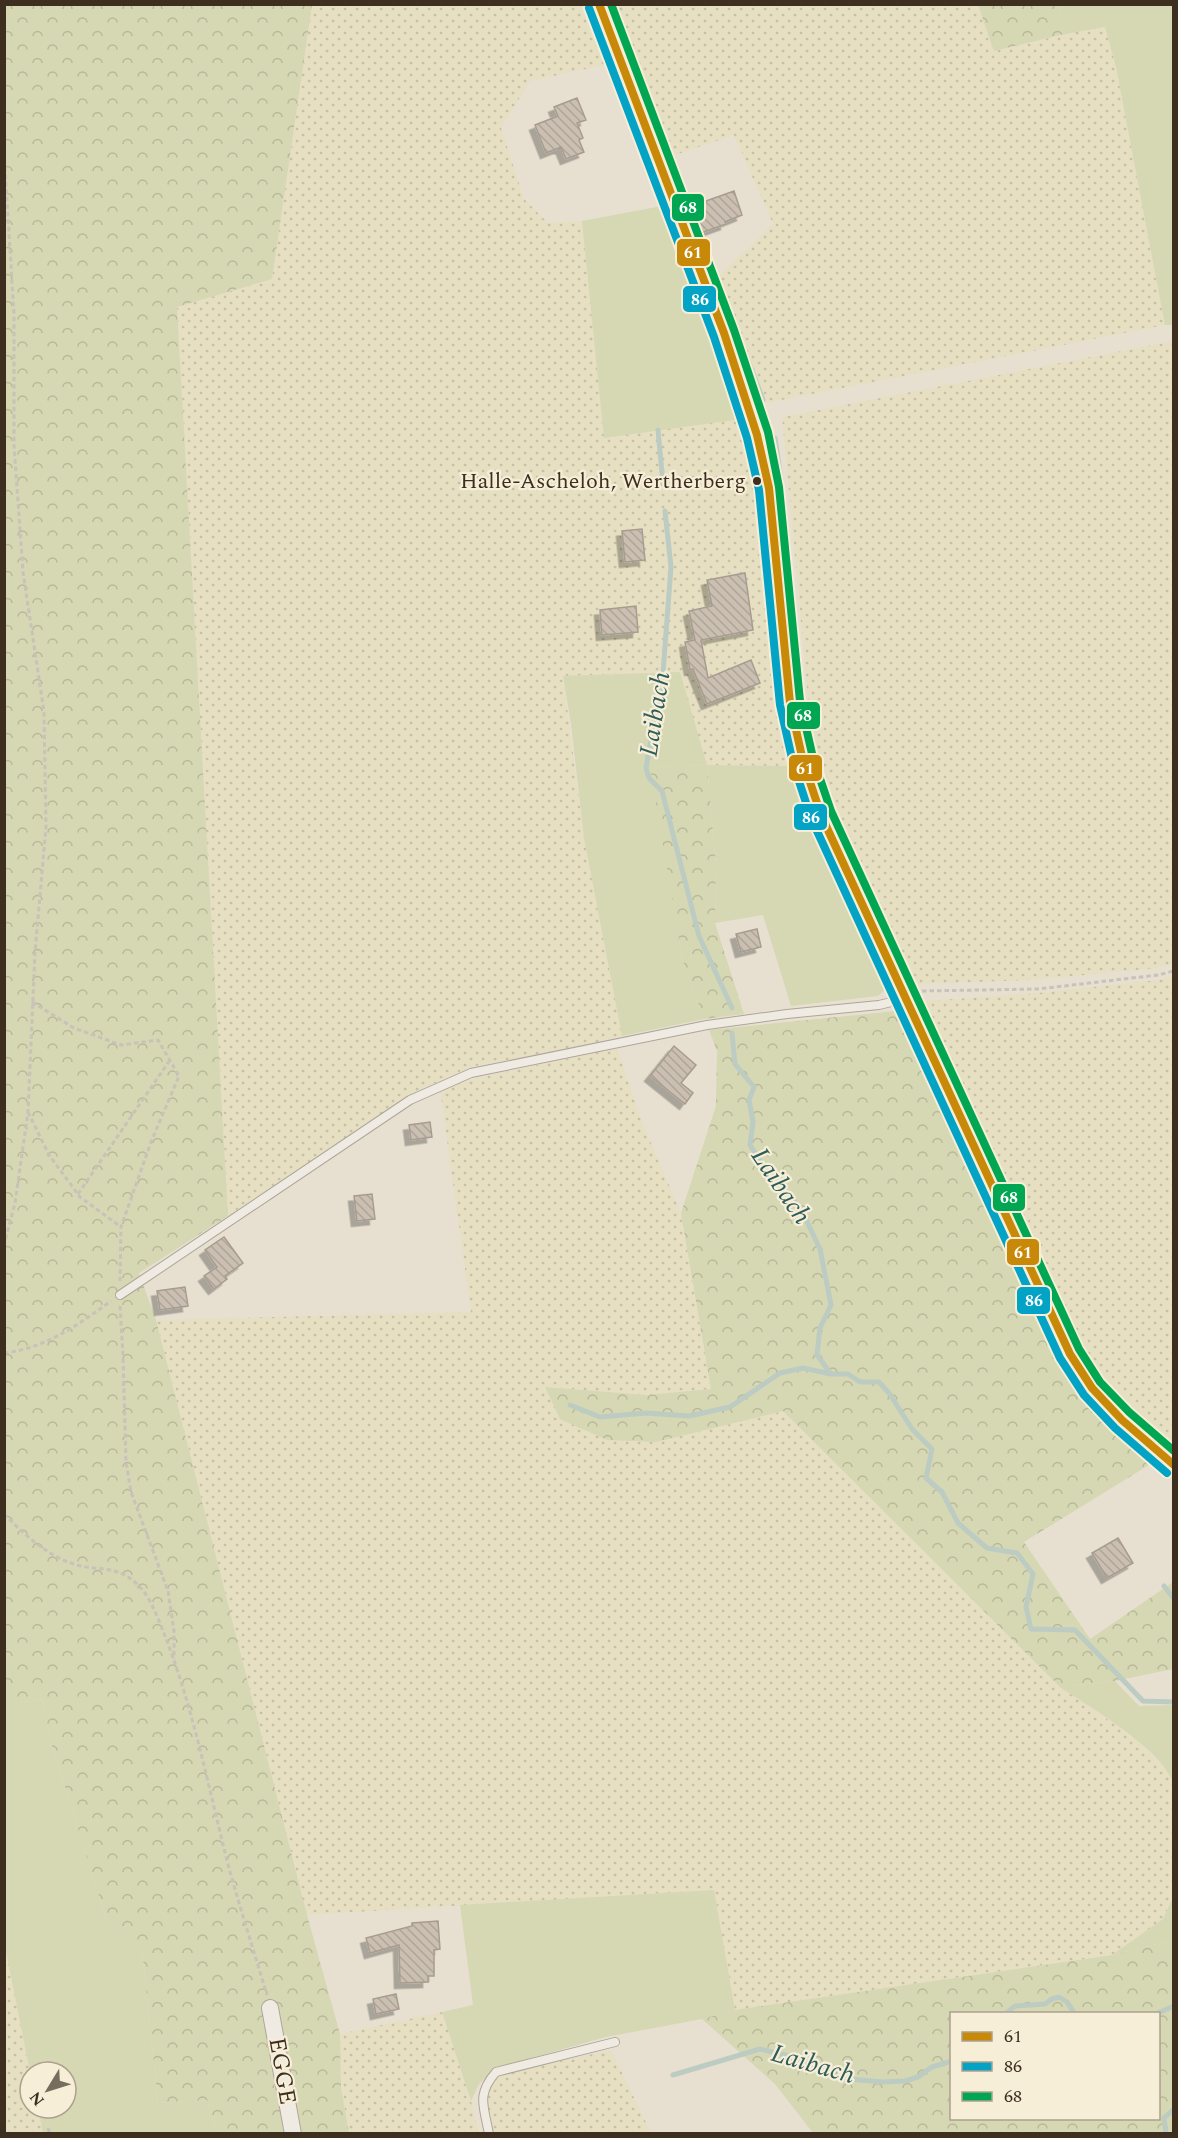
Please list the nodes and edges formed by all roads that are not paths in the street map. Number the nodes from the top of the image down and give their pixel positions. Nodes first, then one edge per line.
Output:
1 (599, 4) edge
2 (904, 999) junction
3 (120, 1295) road end
4 (1173, 1465) edge
5 (270, 2008) road end
6 (615, 2042) dead end
7 (293, 2133) edge
8 (489, 2133) edge

1 - 2 street
2 - 3 lane
2 - 4 street
5 - 7 street, EGGE
6 - 8 lane

